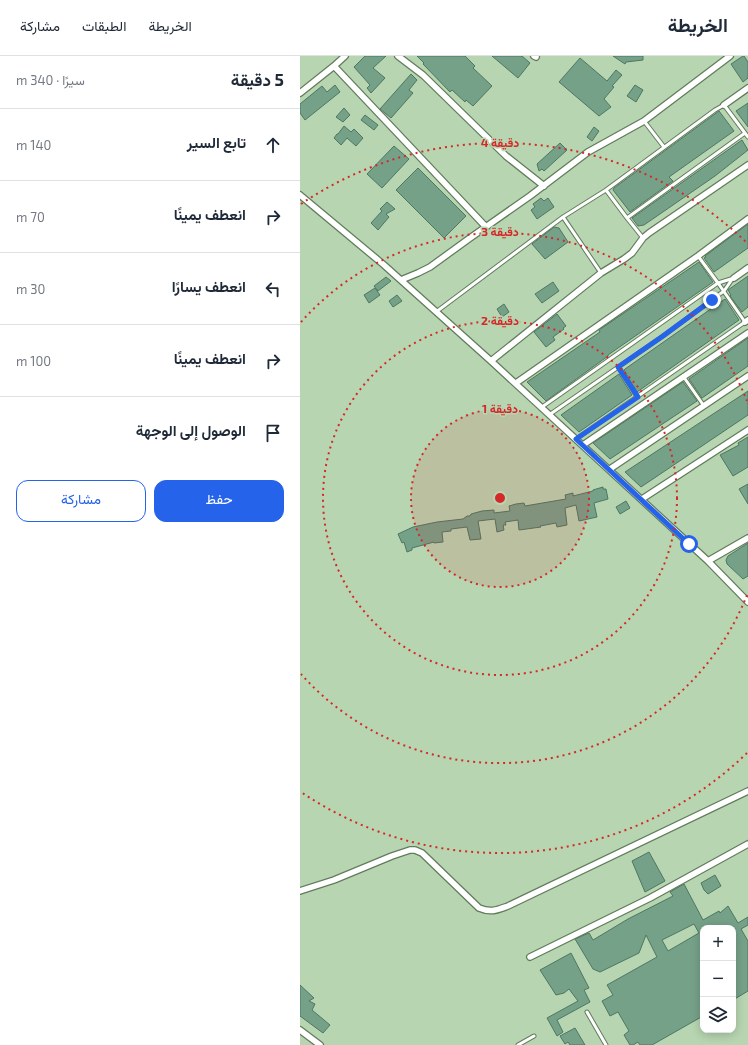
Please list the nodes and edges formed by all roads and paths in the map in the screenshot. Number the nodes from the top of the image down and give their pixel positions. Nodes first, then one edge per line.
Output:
1 (345, 56) edge
2 (398, 56) edge
3 (730, 56) edge
4 (334, 66) junction
5 (748, 88) edge
6 (300, 93) edge
7 (724, 106) junction
8 (644, 121) junction
9 (747, 135) edge
10 (664, 147) junction
11 (748, 165) edge
12 (544, 186) junction
13 (606, 190) junction
14 (300, 194) edge
15 (563, 217) junction
16 (627, 218) junction
17 (748, 219) edge
18 (486, 227) junction
19 (643, 238) junction
20 (698, 256) junction
21 (748, 268) edge
22 (601, 273) junction
23 (734, 278) junction
24 (400, 280) junction
25 (718, 283) junction
26 (724, 291) junction
27 (436, 312) junction
28 (746, 321) edge
29 (748, 333) edge
30 (491, 361) junction
31 (618, 367) junction
32 (683, 376) junction
33 (748, 376) edge
34 (516, 383) junction
35 (638, 397) junction
36 (704, 406) junction
37 (542, 408) junction
38 (549, 415) junction
39 (748, 430) edge
40 (576, 439) junction
41 (582, 445) junction
42 (610, 470) junction
43 (642, 499) junction
44 (748, 538) edge
45 (708, 561) junction
46 (748, 602) edge
47 (748, 791) edge
48 (748, 844) edge
49 (300, 892) edge
50 (530, 957) dead end
51 (586, 1012) dead end
52 (300, 1030) edge
53 (534, 1036) dead end
54 (320, 1045) edge
55 (518, 1045) edge
56 (606, 1045) edge

1 - 4 street
2 - 12 street
3 - 8 street
4 - 6 street
4 - 18 street
5 - 7 street
7 - 9 lane
7 - 10 lane
8 - 10 lane
8 - 12 street
9 - 16 lane
10 - 13 lane
11 - 19 street
12 - 18 street
13 - 15 lane
13 - 16 lane
14 - 24 street
15 - 22 lane
15 - 27 lane
16 - 19 lane
17 - 20 street
18 - 24 street
19 - 22 street
20 - 25 lane
20 - 34 street
21 - 23 street
22 - 30 street
23 - 25 lane
23 - 26 lane
24 - 27 street
25 - 26 lane
25 - 37 lane
26 - 28 lane
26 - 31 lane
27 - 30 street
28 - 35 lane
29 - 32 street
30 - 34 street
31 - 35 lane
31 - 38 lane
32 - 36 lane
32 - 41 street
33 - 36 street
34 - 37 street
35 - 40 lane
36 - 42 street
37 - 38 street
38 - 40 street
39 - 43 street
40 - 41 street
41 - 42 street
42 - 43 street
43 - 45 street
44 - 45 street
45 - 46 street
47 - 49 street
48 - 50 street
51 - 56 lane
52 - 54 street
53 - 55 lane

